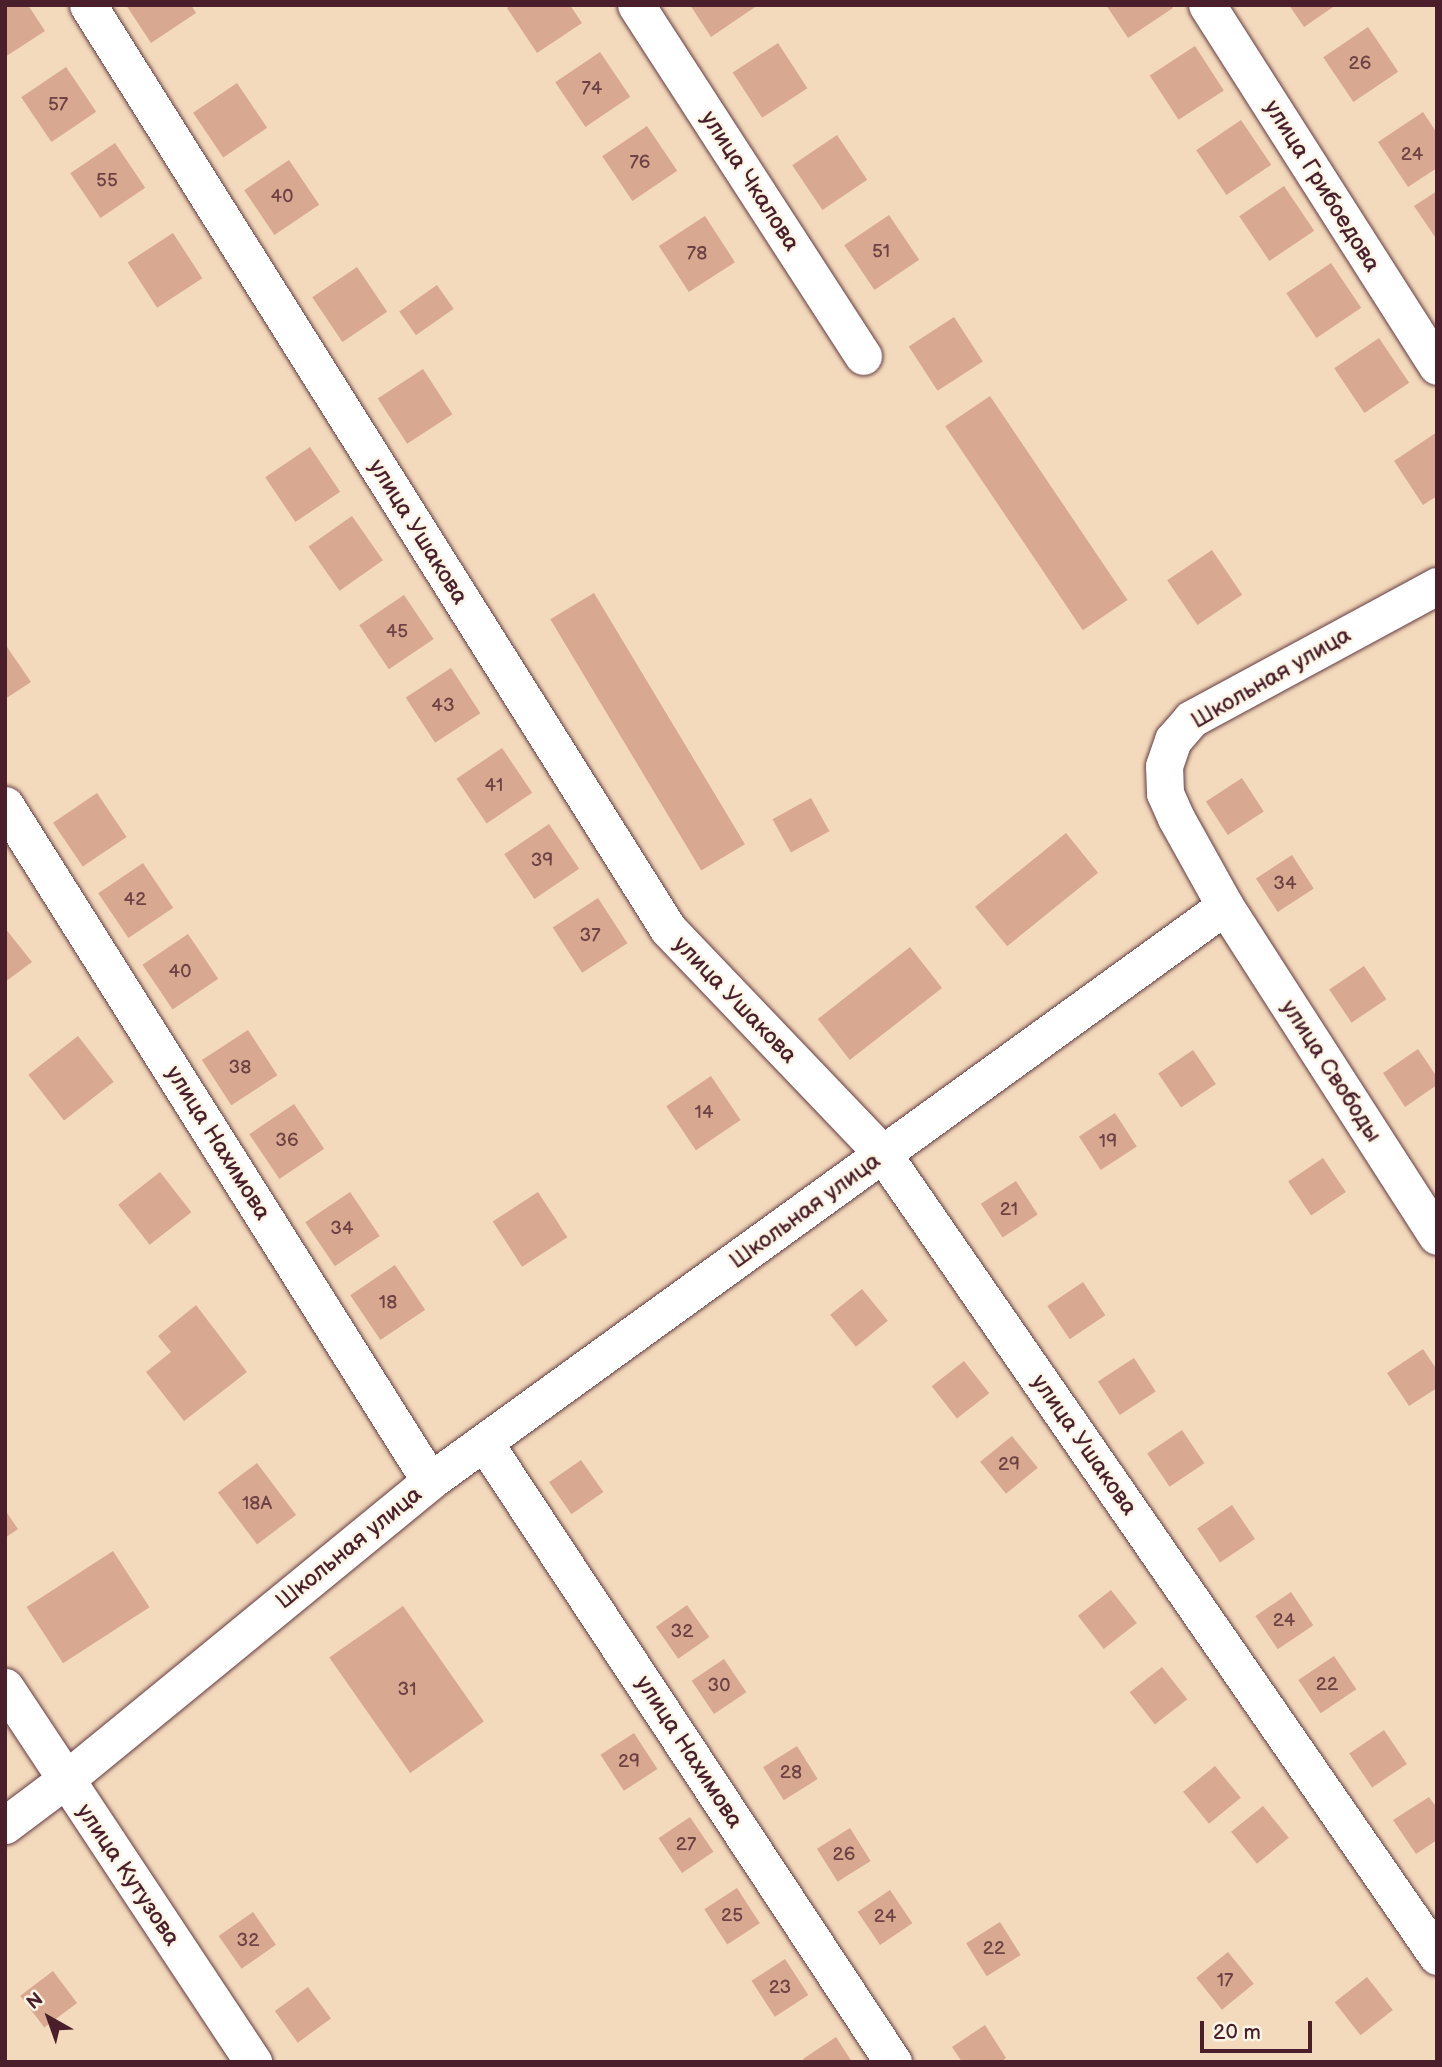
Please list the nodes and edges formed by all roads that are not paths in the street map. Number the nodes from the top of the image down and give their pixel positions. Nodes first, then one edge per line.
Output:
1 (88, 5) edge
2 (636, 5) edge
3 (1207, 5) edge
4 (863, 356) dead end
5 (1437, 366) edge
6 (1437, 586) edge
7 (5, 805) edge
8 (1225, 906) junction
9 (883, 1154) junction
10 (1437, 1236) edge
11 (484, 1442) junction
12 (430, 1482) junction
13 (5, 1687) edge
14 (65, 1780) junction
15 (5, 1825) edge
16 (1437, 1956) edge
17 (253, 2062) edge
18 (893, 2062) edge

1 - 9 street, улица Ушакова
2 - 4 street, улица Чкалова
3 - 5 street, улица Грибоедова
6 - 8 street, Школьная улица
7 - 12 street, улица Нахимова
8 - 9 street, Школьная улица
8 - 10 street, улица Свободы
9 - 11 street, Школьная улица
9 - 16 street, улица Ушакова
11 - 12 street, Школьная улица
11 - 18 street, улица Нахимова
12 - 14 street, Школьная улица
13 - 14 street, улица Кутузова
14 - 15 street, Школьная улица
14 - 17 street, улица Кутузова

